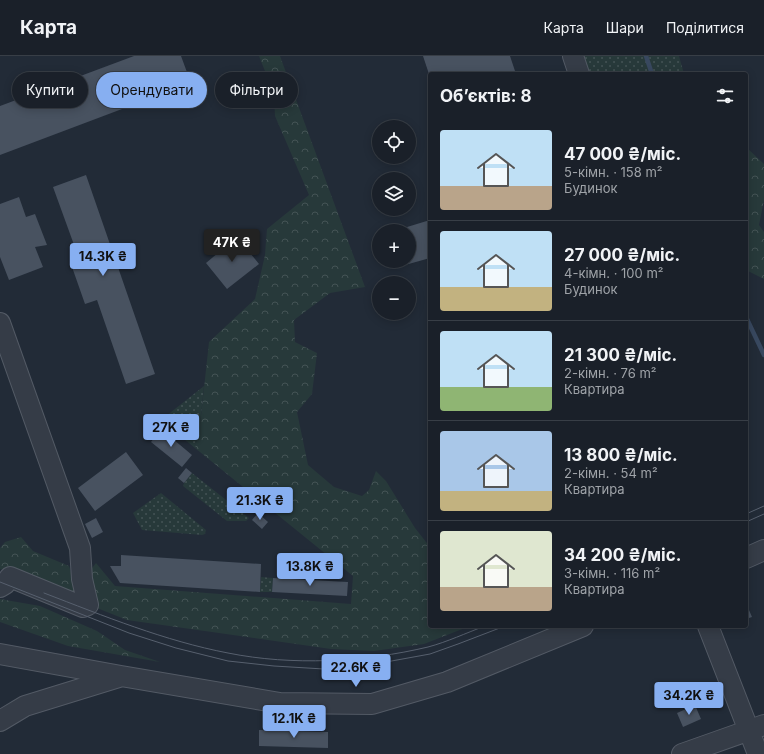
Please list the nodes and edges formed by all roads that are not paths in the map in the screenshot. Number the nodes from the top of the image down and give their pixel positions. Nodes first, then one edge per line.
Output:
1 (573, 56) edge
2 (578, 72) edge
3 (0, 324) edge
4 (0, 587) edge
5 (578, 628) edge
6 (709, 628) edge
7 (0, 654) edge
8 (121, 676) junction
9 (0, 721) edge
10 (757, 728) edge
11 (682, 754) edge
12 (758, 754) edge

1 - 2 street
3 - 4 street
5 - 8 street
6 - 10 street
7 - 8 street
8 - 9 street
10 - 11 street
10 - 12 street

